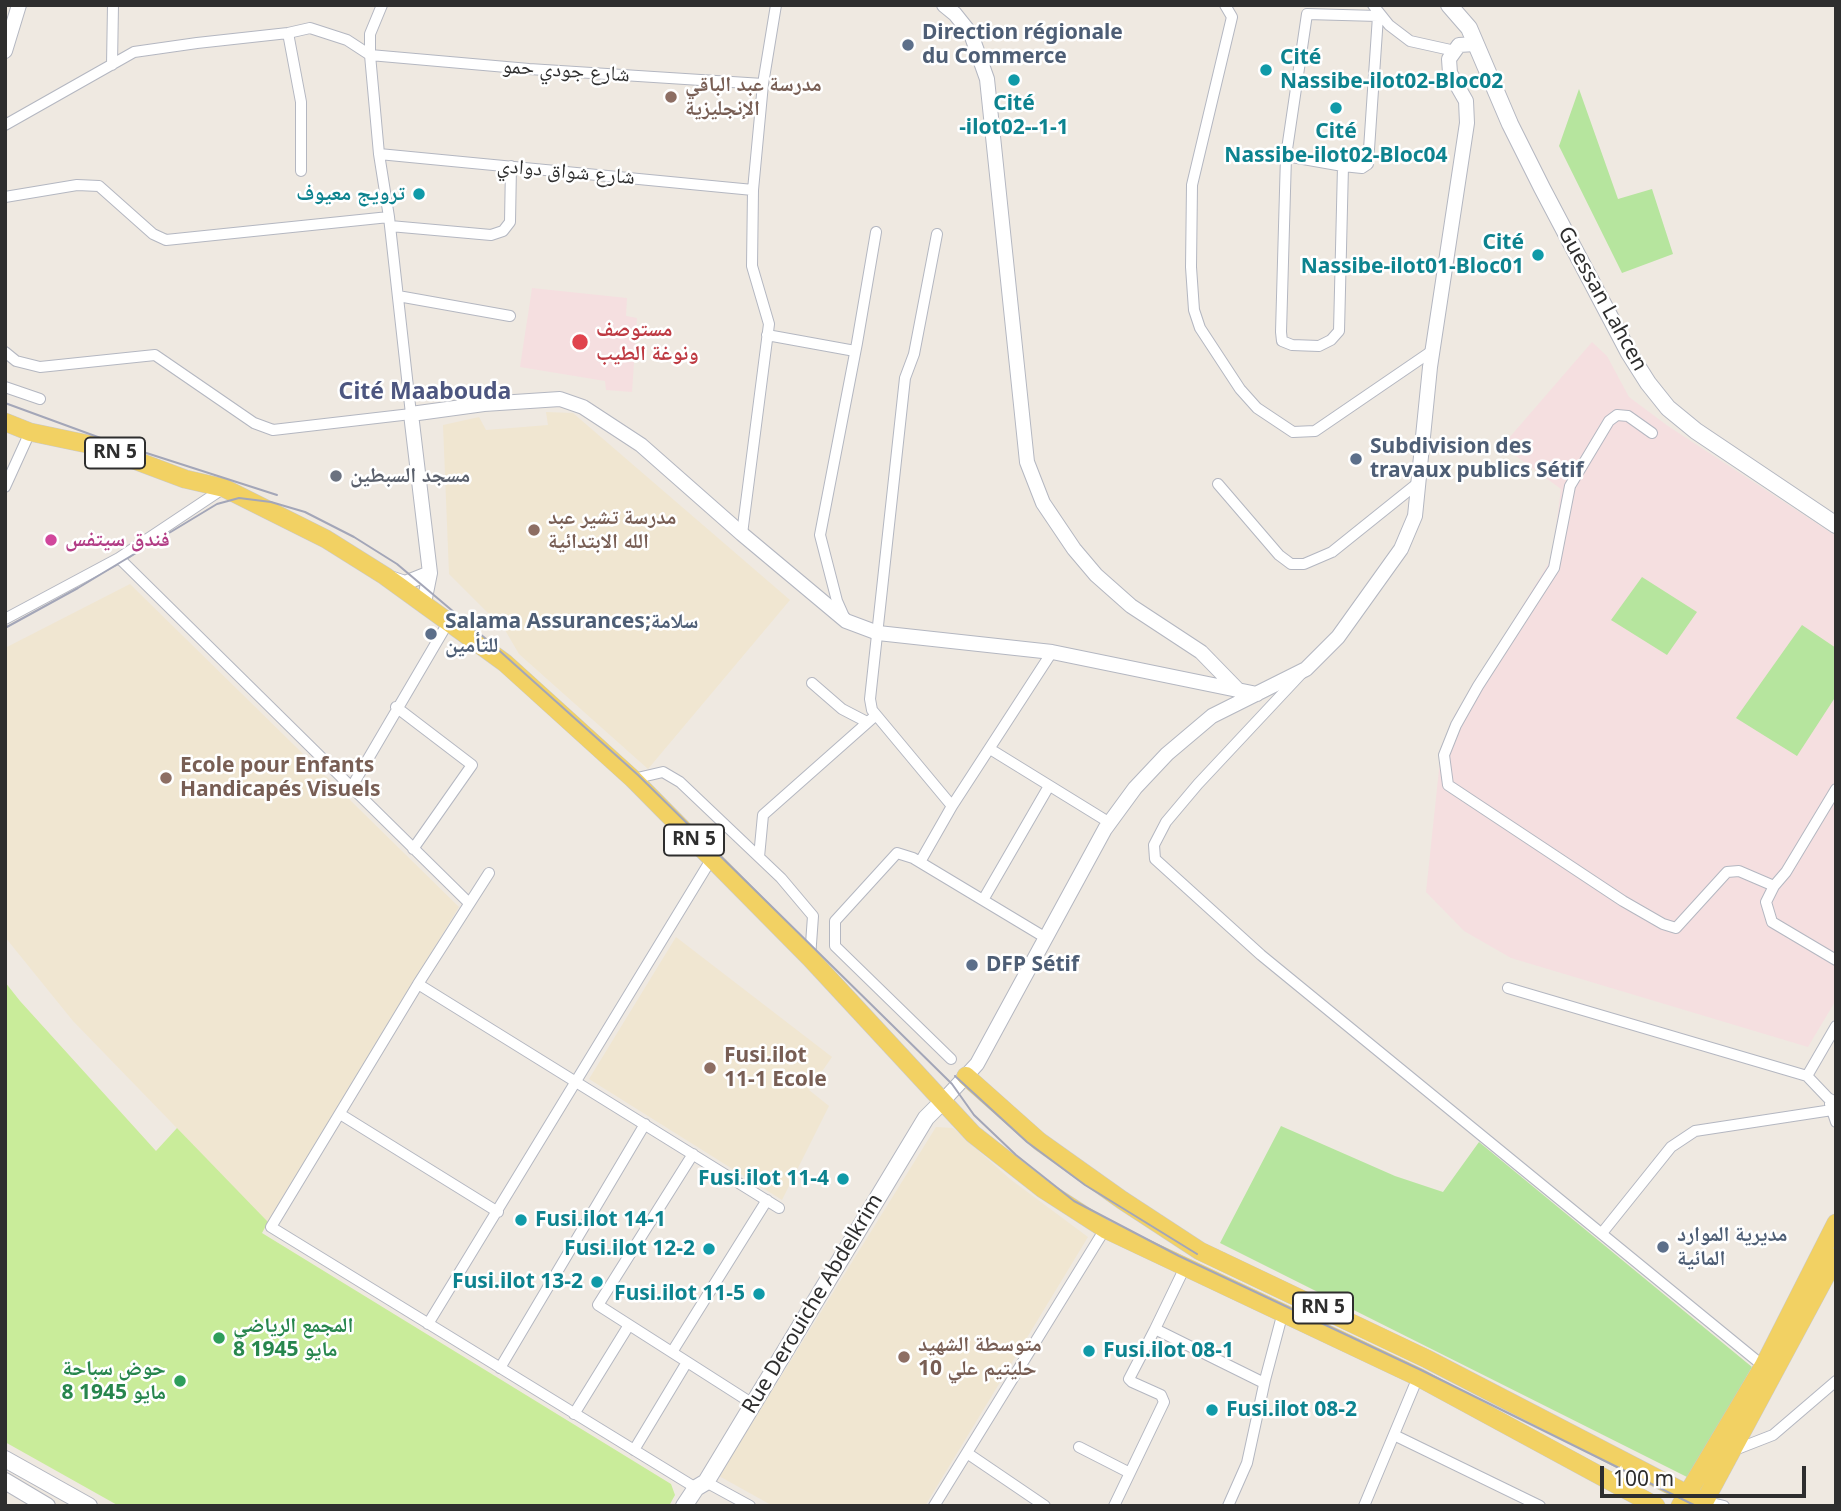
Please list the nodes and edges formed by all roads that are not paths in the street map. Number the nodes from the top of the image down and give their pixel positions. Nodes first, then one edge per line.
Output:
1 (19, 5) edge
2 (113, 5) edge
3 (382, 5) edge
4 (776, 5) edge
5 (944, 5) edge
6 (1225, 5) edge
7 (1373, 5) edge
8 (1442, 5) edge
9 (1449, 5) edge
10 (1380, 17) junction
11 (1462, 20) junction
12 (288, 33) junction
13 (1475, 44) junction
14 (5, 51) edge
15 (1455, 51) junction
16 (370, 55) junction
17 (111, 65) junction
18 (763, 84) junction
19 (5, 125) edge
20 (379, 154) junction
21 (1286, 156) junction
22 (511, 166) junction
23 (1343, 166) junction
24 (301, 171) dead end
25 (753, 190) junction
26 (5, 197) edge
27 (389, 222) junction
28 (876, 232) dead end
29 (937, 234) dead end
30 (398, 296) junction
31 (510, 316) dead end
32 (767, 335) junction
33 (855, 351) junction
34 (1432, 351) junction
35 (5, 352) edge
36 (5, 387) edge
37 (40, 399) dead end
38 (411, 414) junction
39 (5, 422) edge
40 (30, 432) junction
41 (1652, 433) dead end
42 (1418, 483) junction
43 (1218, 484) dead end
44 (5, 487) edge
45 (224, 488) junction
46 (1836, 525) edge
47 (741, 534) junction
48 (119, 558) junction
49 (430, 573) junction
50 (385, 576) junction
51 (424, 603) junction
52 (5, 619) edge
53 (449, 621) junction
54 (846, 621) junction
55 (878, 633) junction
56 (1052, 652) junction
57 (1306, 669) junction
58 (812, 683) dead end
59 (1239, 691) junction
60 (1257, 694) junction
61 (396, 708) junction
62 (872, 718) junction
63 (990, 749) junction
64 (633, 779) junction
65 (1049, 786) junction
66 (351, 788) junction
67 (1836, 789) edge
68 (952, 806) junction
69 (1110, 822) junction
70 (413, 849) junction
71 (759, 857) junction
72 (712, 858) junction
73 (920, 862) junction
74 (489, 873) dead end
75 (1774, 886) junction
76 (983, 900) junction
77 (469, 903) junction
78 (1046, 938) junction
79 (810, 958) junction
80 (1836, 960) edge
81 (418, 984) junction
82 (1508, 988) dead end
83 (1836, 1026) edge
84 (951, 1059) dead end
85 (966, 1076) junction
86 (1807, 1076) junction
87 (578, 1081) junction
88 (942, 1102) junction
89 (1832, 1103) edge
90 (340, 1114) junction
91 (1836, 1122) edge
92 (645, 1124) junction
93 (693, 1154) junction
94 (767, 1200) junction
95 (779, 1208) dead end
96 (498, 1212) junction
97 (1836, 1223) edge
98 (1105, 1229) junction
99 (1602, 1233) junction
100 (1836, 1257) edge
101 (1185, 1267) junction
102 (1283, 1312) junction
103 (428, 1324) junction
104 (629, 1325) junction
105 (1155, 1329) junction
106 (672, 1352) junction
107 (687, 1362) junction
108 (500, 1368) junction
109 (1768, 1371) junction
110 (1418, 1377) junction
111 (1836, 1381) edge
112 (1264, 1383) junction
113 (753, 1404) junction
114 (574, 1413) junction
115 (1394, 1435) junction
116 (1080, 1447) dead end
117 (634, 1450) junction
118 (967, 1452) junction
119 (1730, 1452) junction
120 (5, 1459) edge
121 (1129, 1472) junction
122 (5, 1481) edge
123 (701, 1485) junction
124 (1683, 1500) edge
125 (72, 1502) edge
126 (1703, 1503) edge
127 (47, 1506) edge
128 (89, 1506) edge
129 (684, 1506) edge
130 (750, 1506) edge
131 (934, 1506) edge
132 (1044, 1506) edge
133 (1114, 1506) edge
134 (1228, 1506) edge
135 (1364, 1506) edge
136 (1540, 1506) edge
137 (1656, 1506) edge
138 (1724, 1506) edge

1 - 14 street
2 - 17 street
3 - 16 street
4 - 18 street
5 - 59 street
6 - 34 street
7 - 10 street
8 - 11 street
9 - 11 main road, Guessan Lahcen
10 - 15 street
10 - 21 street
10 - 23 street
11 - 13 main road, Guessan Lahcen
12 - 16 street
12 - 17 street
12 - 24 street
13 - 15 street
13 - 46 main road, Guessan Lahcen
15 - 34 street
16 - 18 street, شارع جودي حمو
16 - 20 street
17 - 19 street
18 - 25 street
20 - 22 street, شارع شواق دوادي
20 - 27 street
21 - 23 street
21 - 23 street
22 - 25 street, شارع شواق دوادي
22 - 27 street
25 - 32 street
26 - 27 street
27 - 30 street
28 - 33 street
29 - 55 street
30 - 31 street
30 - 38 street
32 - 33 street
32 - 47 street
33 - 54 street
34 - 42 street
35 - 38 street
36 - 37 street
38 - 47 street
38 - 49 street
39 - 40 main road, RN 5
40 - 44 street
40 - 45 main road, RN 5
41 - 75 street
42 - 43 street
42 - 57 street
45 - 48 street
45 - 50 main road, RN 5
47 - 54 street
48 - 52 street
48 - 66 street
49 - 50 street
49 - 51 street
50 - 51 main road, RN 5
51 - 53 main road, RN 5
53 - 61 street
53 - 64 main road, RN 5
54 - 55 street
55 - 56 street
55 - 62 street
56 - 59 street
56 - 63 street
57 - 60 street
57 - 99 street
58 - 62 street
59 - 60 street
60 - 69 street
61 - 66 street
61 - 70 street
62 - 68 street
62 - 71 street
63 - 65 street
63 - 68 street
64 - 71 street
64 - 72 main road, RN 5
65 - 69 street
65 - 76 street
66 - 70 street
67 - 75 street
68 - 73 street
69 - 78 street
70 - 77 street
71 - 79 street
72 - 79 main road, RN 5
72 - 87 street
73 - 76 street
73 - 84 street
74 - 77 street
75 - 80 street
76 - 78 street
77 - 81 street
78 - 85 street
79 - 88 main road, RN 5
81 - 87 street
81 - 90 street
82 - 86 street
83 - 86 street
85 - 88 street
85 - 124 main road, RN 5
86 - 89 street
87 - 92 street
87 - 96 street
88 - 98 main road, RN 5
88 - 113 main road, Rue Derouiche Abdelkrim
89 - 91 street
89 - 99 street
90 - 96 street
90 - 103 street
92 - 93 street
92 - 108 street
93 - 94 street
93 - 104 street
94 - 95 street
94 - 106 street
96 - 103 street
97 - 109 main road
98 - 101 main road, RN 5
98 - 118 street
99 - 109 street
100 - 109 main road
101 - 102 main road, RN 5
101 - 105 street
102 - 110 main road, RN 5
102 - 112 street
103 - 108 street
104 - 106 street
104 - 114 street
105 - 112 street
105 - 121 street
106 - 107 street
107 - 113 street
107 - 117 street
108 - 114 street
109 - 119 main road
109 - 124 main road
110 - 115 street
110 - 137 main road, RN 5
111 - 119 street
112 - 134 street
113 - 123 main road, Rue Derouiche Abdelkrim
114 - 117 street
115 - 135 street
115 - 136 street
116 - 121 street
117 - 123 street
118 - 131 street
118 - 132 street
119 - 126 main road
120 - 125 main road
121 - 133 street
122 - 127 main road
123 - 129 main road, Rue Derouiche Abdelkrim
123 - 130 street
124 - 126 main road, RN 5
125 - 128 main road
126 - 138 street

